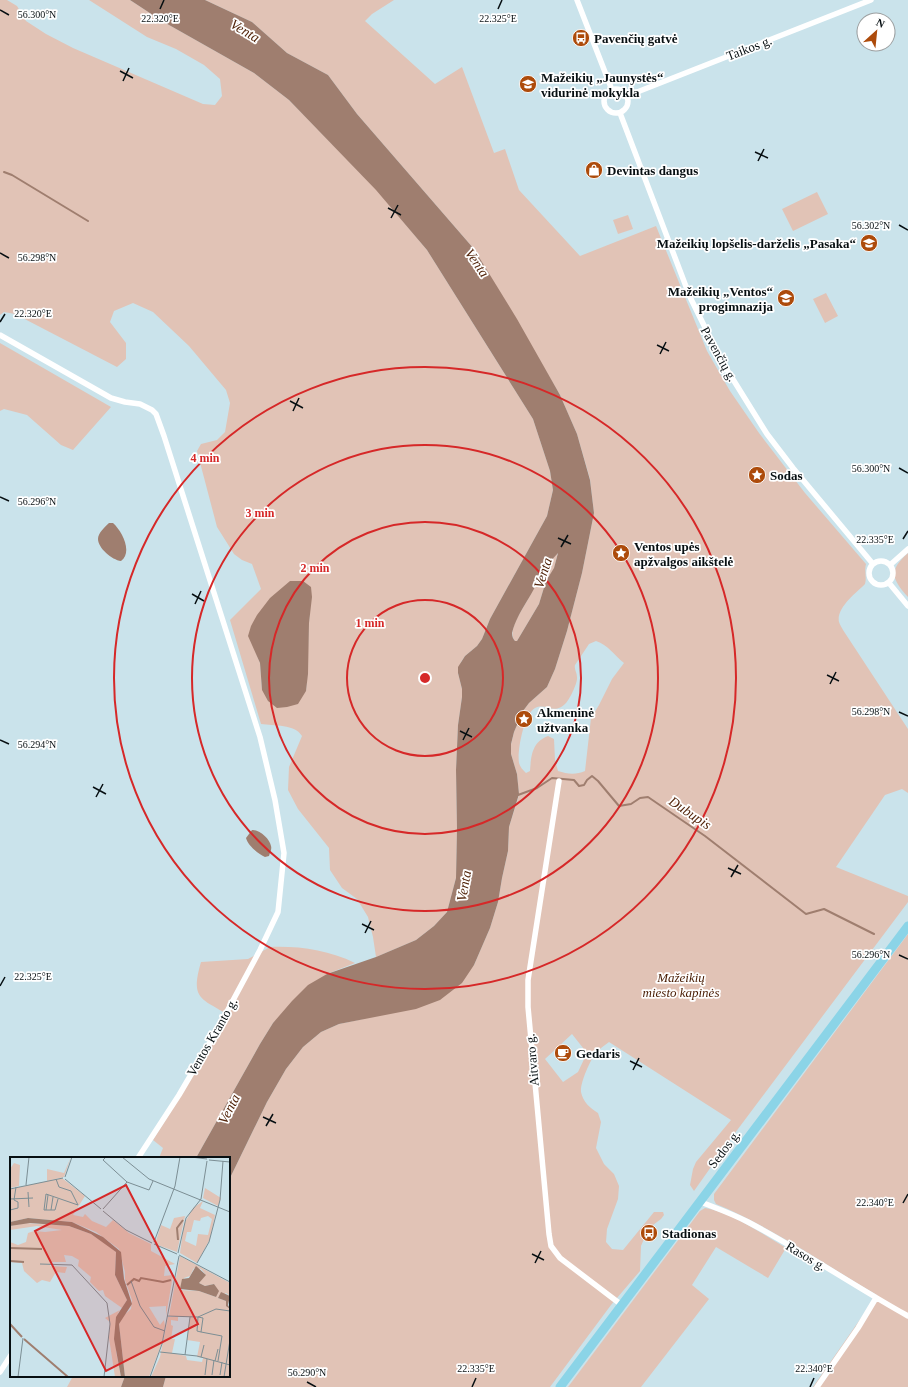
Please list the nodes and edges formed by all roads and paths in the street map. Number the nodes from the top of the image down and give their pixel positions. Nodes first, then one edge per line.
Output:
1 (577, 0) edge
2 (871, 0) edge
3 (612, 90) junction
4 (627, 96) junction
5 (620, 113) junction
6 (0, 334) edge
7 (908, 549) edge
8 (873, 564) junction
9 (890, 565) junction
10 (888, 583) junction
11 (908, 606) edge
12 (559, 781) dead end
13 (908, 926) edge
14 (139, 1157) edge
15 (701, 1202) junction
16 (876, 1298) junction
17 (623, 1306) junction
18 (908, 1316) edge
19 (10, 1357) edge
20 (0, 1372) edge
21 (560, 1387) edge
22 (817, 1387) edge

1 - 3 street
2 - 4 street, Taikos g.
3 - 4 street
3 - 5 street
4 - 5 street
5 - 8 street, Pavenčių g.
6 - 14 street, Ventos Kranto g.
7 - 9 street
8 - 9 street
8 - 10 street
9 - 10 street
10 - 11 street
12 - 17 street, Aitvaro g.
13 - 15 main road, Sedos g.
15 - 16 street, Rasos g.
15 - 17 main road, Sedos g.
16 - 18 street, Rasos g.
16 - 22 street
17 - 21 main road, Sedos g.
19 - 20 street

